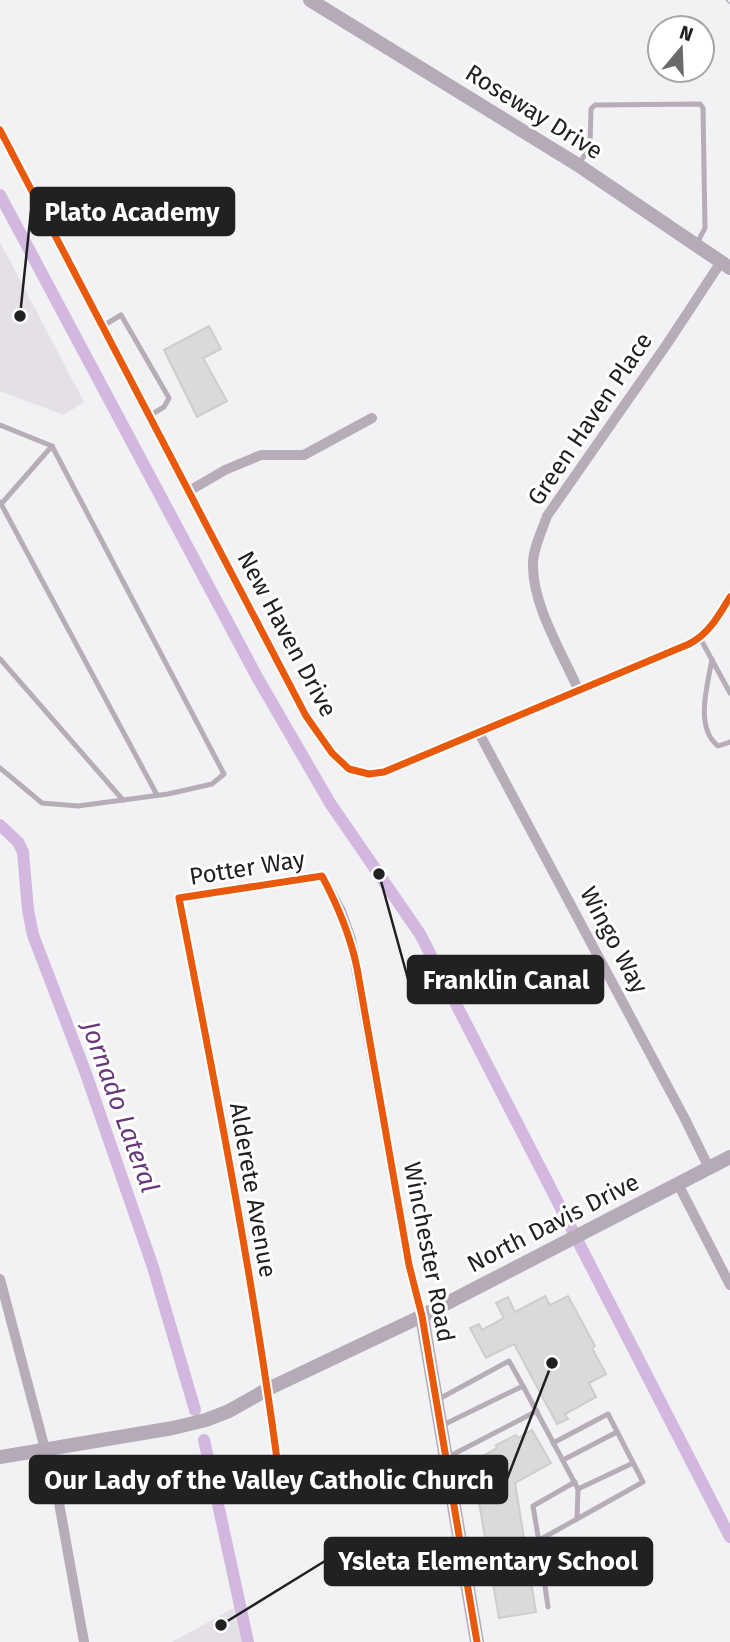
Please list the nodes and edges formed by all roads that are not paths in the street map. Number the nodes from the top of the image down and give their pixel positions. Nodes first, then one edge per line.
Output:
1 (310, 0) edge
2 (0, 130) edge
3 (578, 165) junction
4 (696, 245) junction
5 (726, 265) edge
6 (103, 326) junction
7 (149, 416) junction
8 (372, 418) dead end
9 (0, 425) edge
10 (51, 446) junction
11 (189, 491) junction
12 (1, 503) edge
13 (730, 597) edge
14 (700, 638) junction
15 (0, 659) edge
16 (712, 659) junction
17 (578, 689) junction
18 (730, 693) edge
19 (479, 733) junction
20 (730, 742) edge
21 (0, 768) edge
22 (157, 796) junction
23 (123, 800) junction
24 (322, 876) joint
25 (179, 898) joint
26 (730, 1157) edge
27 (709, 1168) junction
28 (678, 1184) junction
29 (0, 1279) edge
30 (730, 1285) edge
31 (422, 1316) junction
32 (523, 1385) junction
33 (268, 1389) junction
34 (436, 1401) junction
35 (537, 1411) junction
36 (440, 1426) junction
37 (617, 1432) junction
38 (553, 1443) junction
39 (45, 1449) junction
40 (0, 1457) edge
41 (445, 1459) junction
42 (563, 1460) junction
43 (633, 1463) junction
44 (575, 1482) junction
45 (578, 1489) junction
46 (281, 1490) dead end
47 (577, 1518) junction
48 (539, 1544) junction
49 (548, 1606) dead end
50 (84, 1642) edge
51 (477, 1642) edge

1 - 3 street, Roseway Drive
2 - 6 street, New Haven Drive
3 - 4 street, Roseway Drive
3 - 4 lane
4 - 5 street, Roseway Drive
5 - 17 street, Green Haven Place
6 - 7 street, New Haven Drive
6 - 7 lane
7 - 11 street, New Haven Drive
8 - 11 street
9 - 10 lane
10 - 12 lane
10 - 22 lane
11 - 19 street, New Haven Drive
12 - 22 lane
13 - 14 street
14 - 16 lane
14 - 17 street, New Haven Drive
15 - 23 lane
16 - 18 lane
16 - 20 lane
17 - 19 street, New Haven Drive
19 - 27 street, Wingo Way
21 - 23 lane
22 - 23 lane
24 - 25 street, Potter Way
24 - 31 street, Winchester Road
25 - 33 street, Alderete Avenue
26 - 27 street, North Davis Drive
27 - 28 street, North Davis Drive
28 - 30 street
28 - 31 street, North Davis Drive
29 - 39 street
31 - 33 street, North Davis Drive
31 - 34 street, Winchester Road
32 - 34 lane
32 - 35 lane
32 - 36 lane
33 - 39 street, North Davis Drive
33 - 46 street, Alderete Avenue
34 - 36 street, Winchester Road
35 - 38 lane
35 - 41 lane
36 - 41 street, Winchester Road
37 - 38 lane
37 - 42 lane
37 - 43 lane
38 - 42 lane
39 - 40 street, North Davis Drive
39 - 50 street
41 - 51 street, Winchester Road
42 - 44 lane
43 - 45 lane
43 - 47 lane
44 - 45 lane
44 - 48 lane
45 - 47 lane
47 - 48 lane
48 - 49 lane

